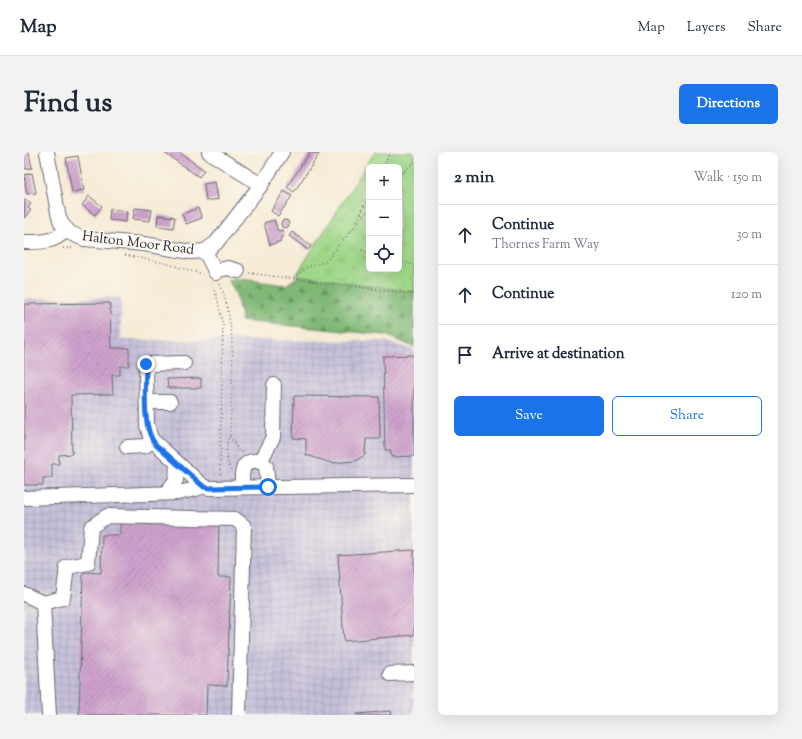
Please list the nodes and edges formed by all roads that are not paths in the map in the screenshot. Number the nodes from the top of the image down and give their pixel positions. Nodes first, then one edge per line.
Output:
1 (47, 152) edge
2 (209, 152) edge
3 (282, 152) edge
4 (261, 185) junction
5 (66, 230) junction
6 (24, 242) edge
7 (207, 250) junction
8 (238, 272) road end
9 (184, 363) dead end
10 (274, 385) dead end
11 (147, 402) junction
12 (170, 402) dead end
13 (152, 441) junction
14 (127, 447) dead end
15 (257, 461) junction
16 (177, 464) junction
17 (242, 483) junction
18 (414, 485) edge
19 (203, 486) junction
20 (268, 487) junction
21 (166, 493) junction
22 (24, 498) edge
23 (24, 594) edge
24 (43, 603) junction
25 (414, 672) edge
26 (390, 674) dead end
27 (49, 715) edge
28 (239, 715) edge

1 - 5 street
2 - 4 street
3 - 4 street
4 - 7 street
5 - 6 street, Halton Moor Road
5 - 7 street, Halton Moor Road
7 - 8 street
9 - 11 street
10 - 15 street
11 - 12 street
11 - 13 street
13 - 14 street
13 - 16 street
15 - 17 street
15 - 20 street
16 - 19 street
16 - 21 street
17 - 19 street
17 - 20 street
18 - 20 street
19 - 21 street
21 - 22 street
23 - 24 street
24 - 27 street
24 - 28 street
25 - 26 street

